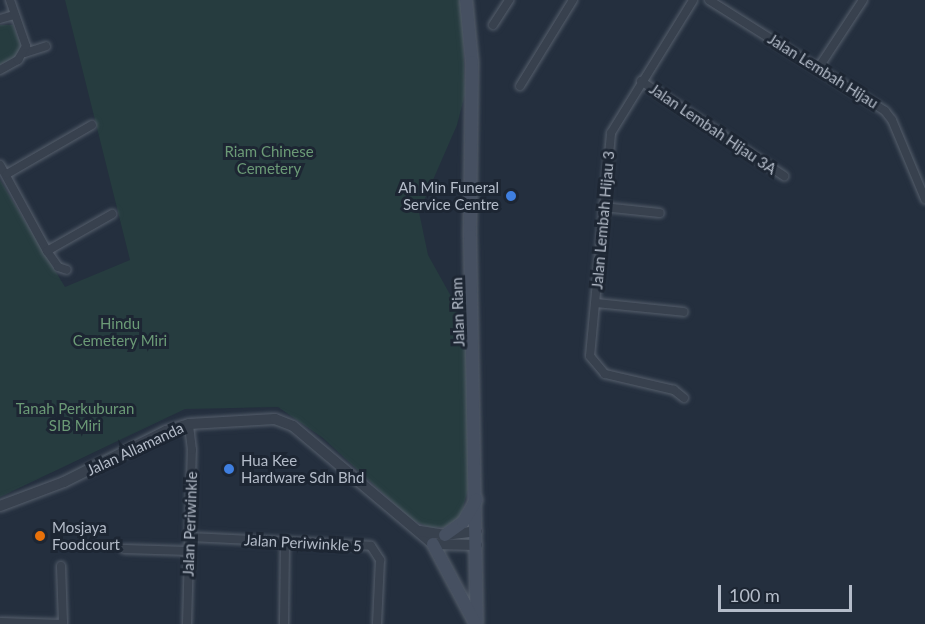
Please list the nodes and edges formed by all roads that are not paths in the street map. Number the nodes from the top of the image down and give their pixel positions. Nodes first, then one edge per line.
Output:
1 (10, 0) edge
2 (466, 0) edge
3 (508, 0) edge
4 (573, 0) edge
5 (693, 0) edge
6 (709, 0) edge
7 (863, 0) edge
8 (14, 15) junction
9 (0, 19) edge
10 (494, 25) dead end
11 (46, 46) dead end
12 (25, 53) junction
13 (819, 68) junction
14 (0, 70) edge
15 (641, 81) junction
16 (520, 86) dead end
17 (92, 125) dead end
18 (0, 165) edge
19 (7, 174) junction
20 (784, 176) dead end
21 (925, 198) edge
22 (603, 207) junction
23 (660, 213) dead end
24 (112, 214) dead end
25 (47, 251) junction
26 (67, 270) dead end
27 (596, 303) junction
28 (684, 312) dead end
29 (684, 398) dead end
30 (189, 424) junction
31 (477, 498) junction
32 (0, 506) edge
33 (417, 531) junction
34 (477, 531) junction
35 (445, 535) junction
36 (190, 537) junction
37 (285, 541) junction
38 (434, 544) junction
39 (477, 545) junction
40 (124, 549) dead end
41 (189, 551) junction
42 (61, 566) dead end
43 (0, 622) edge
44 (63, 623) edge
45 (187, 624) edge
46 (284, 624) edge
47 (377, 624) edge
48 (476, 624) edge

1 - 8 street
2 - 31 main road, Jalan Riam
3 - 10 street
4 - 16 street
5 - 15 street, Jalan Lembah Hijau 3
6 - 13 street, Jalan Lembah Hijau
7 - 13 street
8 - 9 street
8 - 12 street
11 - 12 street
12 - 14 street
13 - 21 street, Jalan Lembah Hijau
15 - 20 street, Jalan Lembah Hijau 3A
15 - 22 street, Jalan Lembah Hijau 3
17 - 19 street
18 - 19 street
19 - 25 street
22 - 23 street
22 - 27 street, Jalan Lembah Hijau 3
24 - 25 street
25 - 26 street
27 - 28 street
27 - 29 street, Jalan Lembah Hijau 3
30 - 32 street, Jalan Allamanda
30 - 33 street, Jalan Allamanda
30 - 36 street, Jalan Periwinkle
31 - 34 main road, Jalan Riam
31 - 35 main road
33 - 35 street
33 - 38 street, Jalan Allamanda
34 - 35 street
34 - 39 main road, Jalan Riam
36 - 37 street, Jalan Periwinkle 5
36 - 41 street, Jalan Periwinkle
37 - 46 street
37 - 47 street, Jalan Periwinkle 5
38 - 39 street
38 - 48 main road
39 - 48 main road, Jalan Riam
40 - 41 street
41 - 45 street, Jalan Periwinkle
42 - 44 street
43 - 44 street

